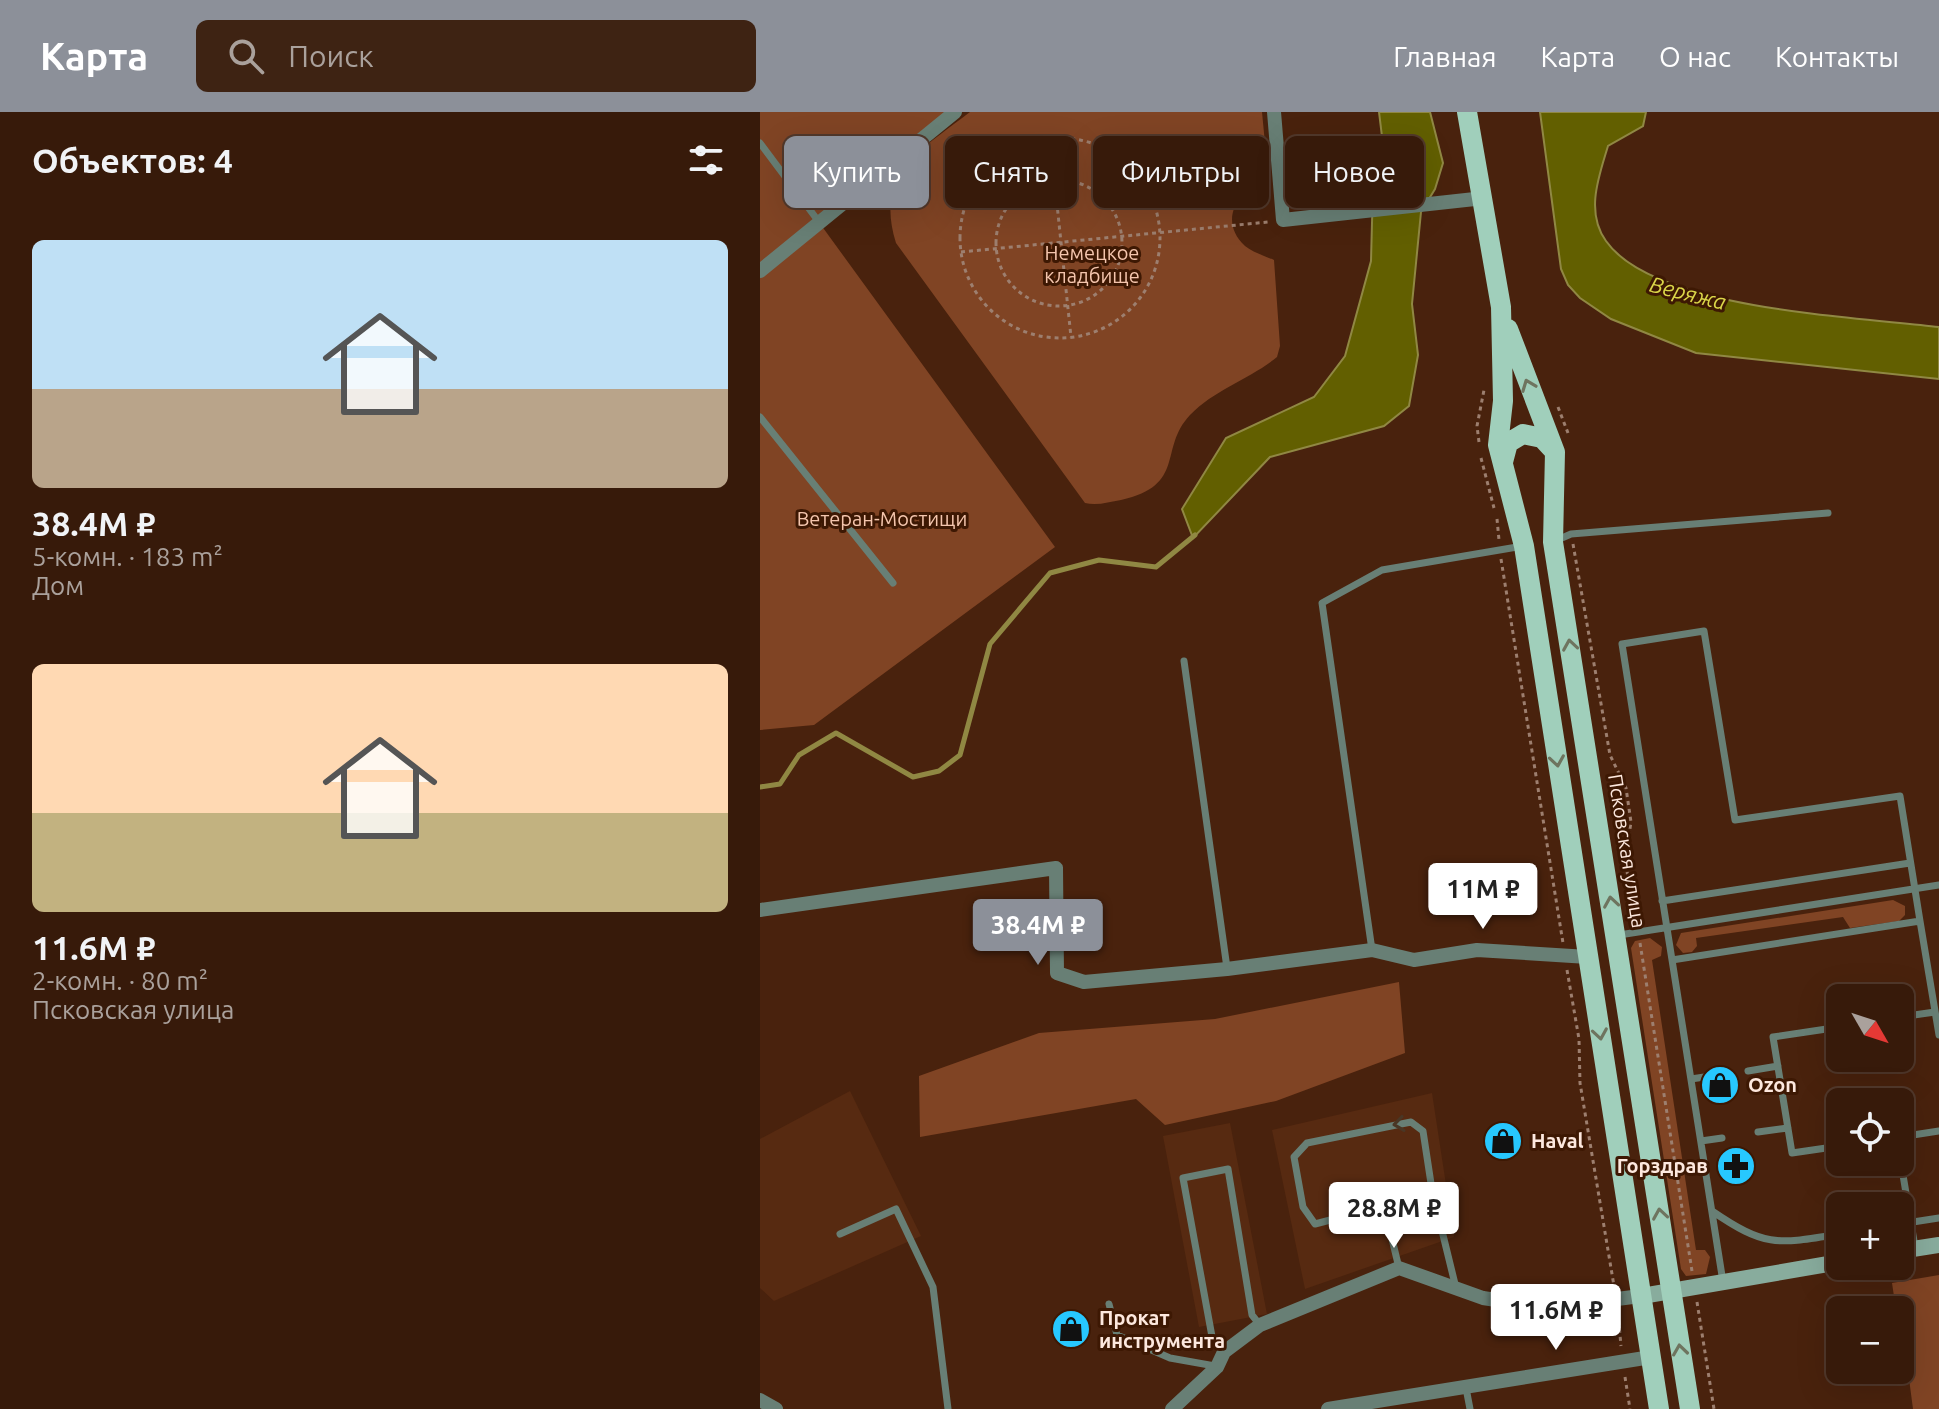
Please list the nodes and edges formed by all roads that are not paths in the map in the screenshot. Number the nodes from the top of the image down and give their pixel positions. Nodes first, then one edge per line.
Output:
1 (955, 112) edge
2 (1274, 112) edge
3 (1467, 112) edge
4 (1479, 112) edge
5 (760, 143) edge
6 (1484, 198) junction
7 (820, 224) junction
8 (760, 271) edge
9 (1501, 307) junction
10 (760, 417) edge
11 (1563, 449) junction
12 (1502, 467) junction
13 (1828, 513) dead end
14 (1562, 538) junction
15 (1524, 546) junction
16 (893, 583) dead end
17 (1184, 661) dead end
18 (1910, 863) junction
19 (1939, 885) edge
20 (1915, 889) junction
21 (1662, 901) junction
22 (760, 910) edge
23 (1920, 921) junction
24 (1666, 927) junction
25 (1617, 936) junction
26 (1372, 950) junction
27 (1588, 957) junction
28 (1672, 960) junction
29 (1227, 969) junction
30 (1935, 1012) junction
31 (1914, 1015) edge
32 (1826, 1029) edge
33 (1939, 1035) edge
34 (1778, 1066) junction
35 (1748, 1071) dead end
36 (1711, 1076) dead end
37 (1691, 1079) junction
38 (1788, 1128) junction
39 (1939, 1131) edge
40 (1758, 1132) dead end
41 (1914, 1135) edge
42 (1722, 1138) dead end
43 (1701, 1141) junction
44 (1826, 1148) edge
45 (1712, 1211) junction
46 (1939, 1218) edge
47 (1914, 1222) edge
48 (840, 1234) dead end
49 (1826, 1236) edge
50 (1939, 1245) edge
51 (1914, 1249) edge
52 (1826, 1264) edge
53 (1399, 1268) junction
54 (1723, 1282) junction
55 (1456, 1290) junction
56 (1672, 1291) junction
57 (1642, 1296) junction
58 (1109, 1304) dead end
59 (1260, 1325) junction
60 (1224, 1352) junction
61 (1651, 1357) junction
62 (1217, 1367) junction
63 (1466, 1386) junction
64 (760, 1400) edge
65 (776, 1409) edge
66 (948, 1409) edge
67 (1172, 1409) edge
68 (1328, 1409) edge
69 (1470, 1409) edge
70 (1659, 1409) edge
71 (1690, 1409) edge

1 - 7 street
2 - 6 street
3 - 6 main road, Псковская улица
4 - 6 main road
5 - 7 lane
6 - 9 main road, Псковская улица
7 - 8 street
11 -> 9 main road, Псковская улица
9 - 12 main road, Псковская улица
10 - 16 lane
11 - 12 main road
11 - 14 main road, Псковская улица
12 - 15 main road, Псковская улица
13 - 14 lane
25 -> 14 main road, Псковская улица
15 - 26 lane
15 -> 27 main road, Псковская улица
17 - 29 lane
18 - 20 lane
18 - 21 lane
18 - 21 lane
19 - 20 lane
20 - 23 lane
20 - 24 lane
21 - 24 lane
22 - 29 street
23 - 28 lane
23 - 30 lane
24 - 25 lane
24 - 28 lane
56 -> 25 main road, Псковская улица
26 - 27 street
26 - 29 street
27 -> 57 main road, Псковская улица
28 - 37 lane
30 - 31 lane
30 - 33 lane
32 - 34 lane
34 - 35 lane
34 - 38 lane
36 - 37 lane
37 - 43 lane
38 - 40 lane
38 - 44 lane
39 - 41 lane
42 - 43 lane
43 - 45 lane
45 - 49 lane
45 - 54 lane
46 - 47 lane
48 - 66 lane
50 - 51 street
52 - 54 street
53 - 55 street
55 -> 53 lane
53 - 59 street
54 - 56 street
55 - 57 street
56 - 57 street
71 -> 56 main road, Псковская улица
57 - 61 main road, Псковская улица
58 - 62 lane
59 - 60 street
59 - 60 lane
60 - 62 street
61 - 63 street
61 - 70 main road, Псковская улица
62 - 67 street
63 - 68 street
63 - 69 lane
64 - 65 street

